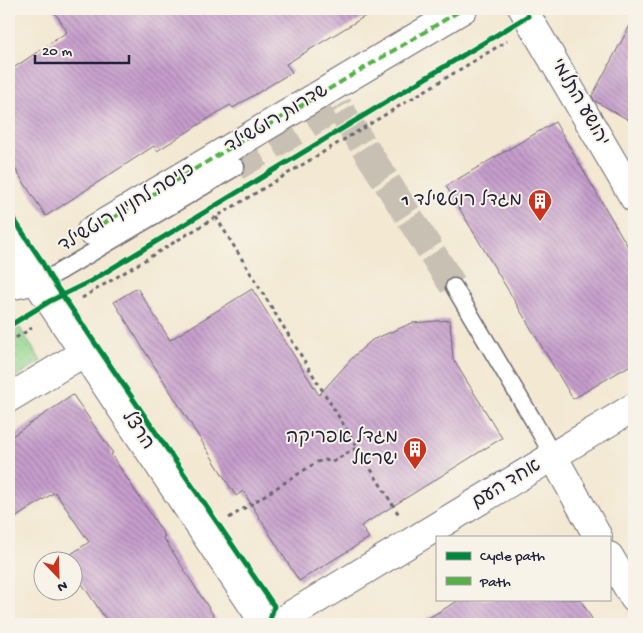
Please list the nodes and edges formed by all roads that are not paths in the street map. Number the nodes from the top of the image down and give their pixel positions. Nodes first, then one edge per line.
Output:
1 (463, 9) edge
2 (528, 17) edge
3 (236, 167) tunnel mouth
4 (634, 198) edge
5 (91, 231) dead end
6 (9, 240) edge
7 (36, 280) junction
8 (9, 286) edge
9 (454, 286) tunnel mouth
10 (85, 352) junction
11 (9, 398) edge
12 (634, 407) edge
13 (553, 456) junction
14 (597, 536) edge
15 (610, 558) edge
16 (634, 598) edge
17 (265, 624) edge
18 (276, 624) edge

1 - 5 street, שדרות רוטשילד
2 - 4 street, יהושע התלמי
3 - 7 lane, כניסה לחניון רוטשילד
6 - 7 street, הרצל
7 - 8 street
7 - 10 street, הרצל
9 - 13 lane
10 - 11 street
10 - 17 street, הרצל
12 - 13 street, אחד העם
13 - 14 street
13 - 18 street, אחד העם
15 - 16 street

